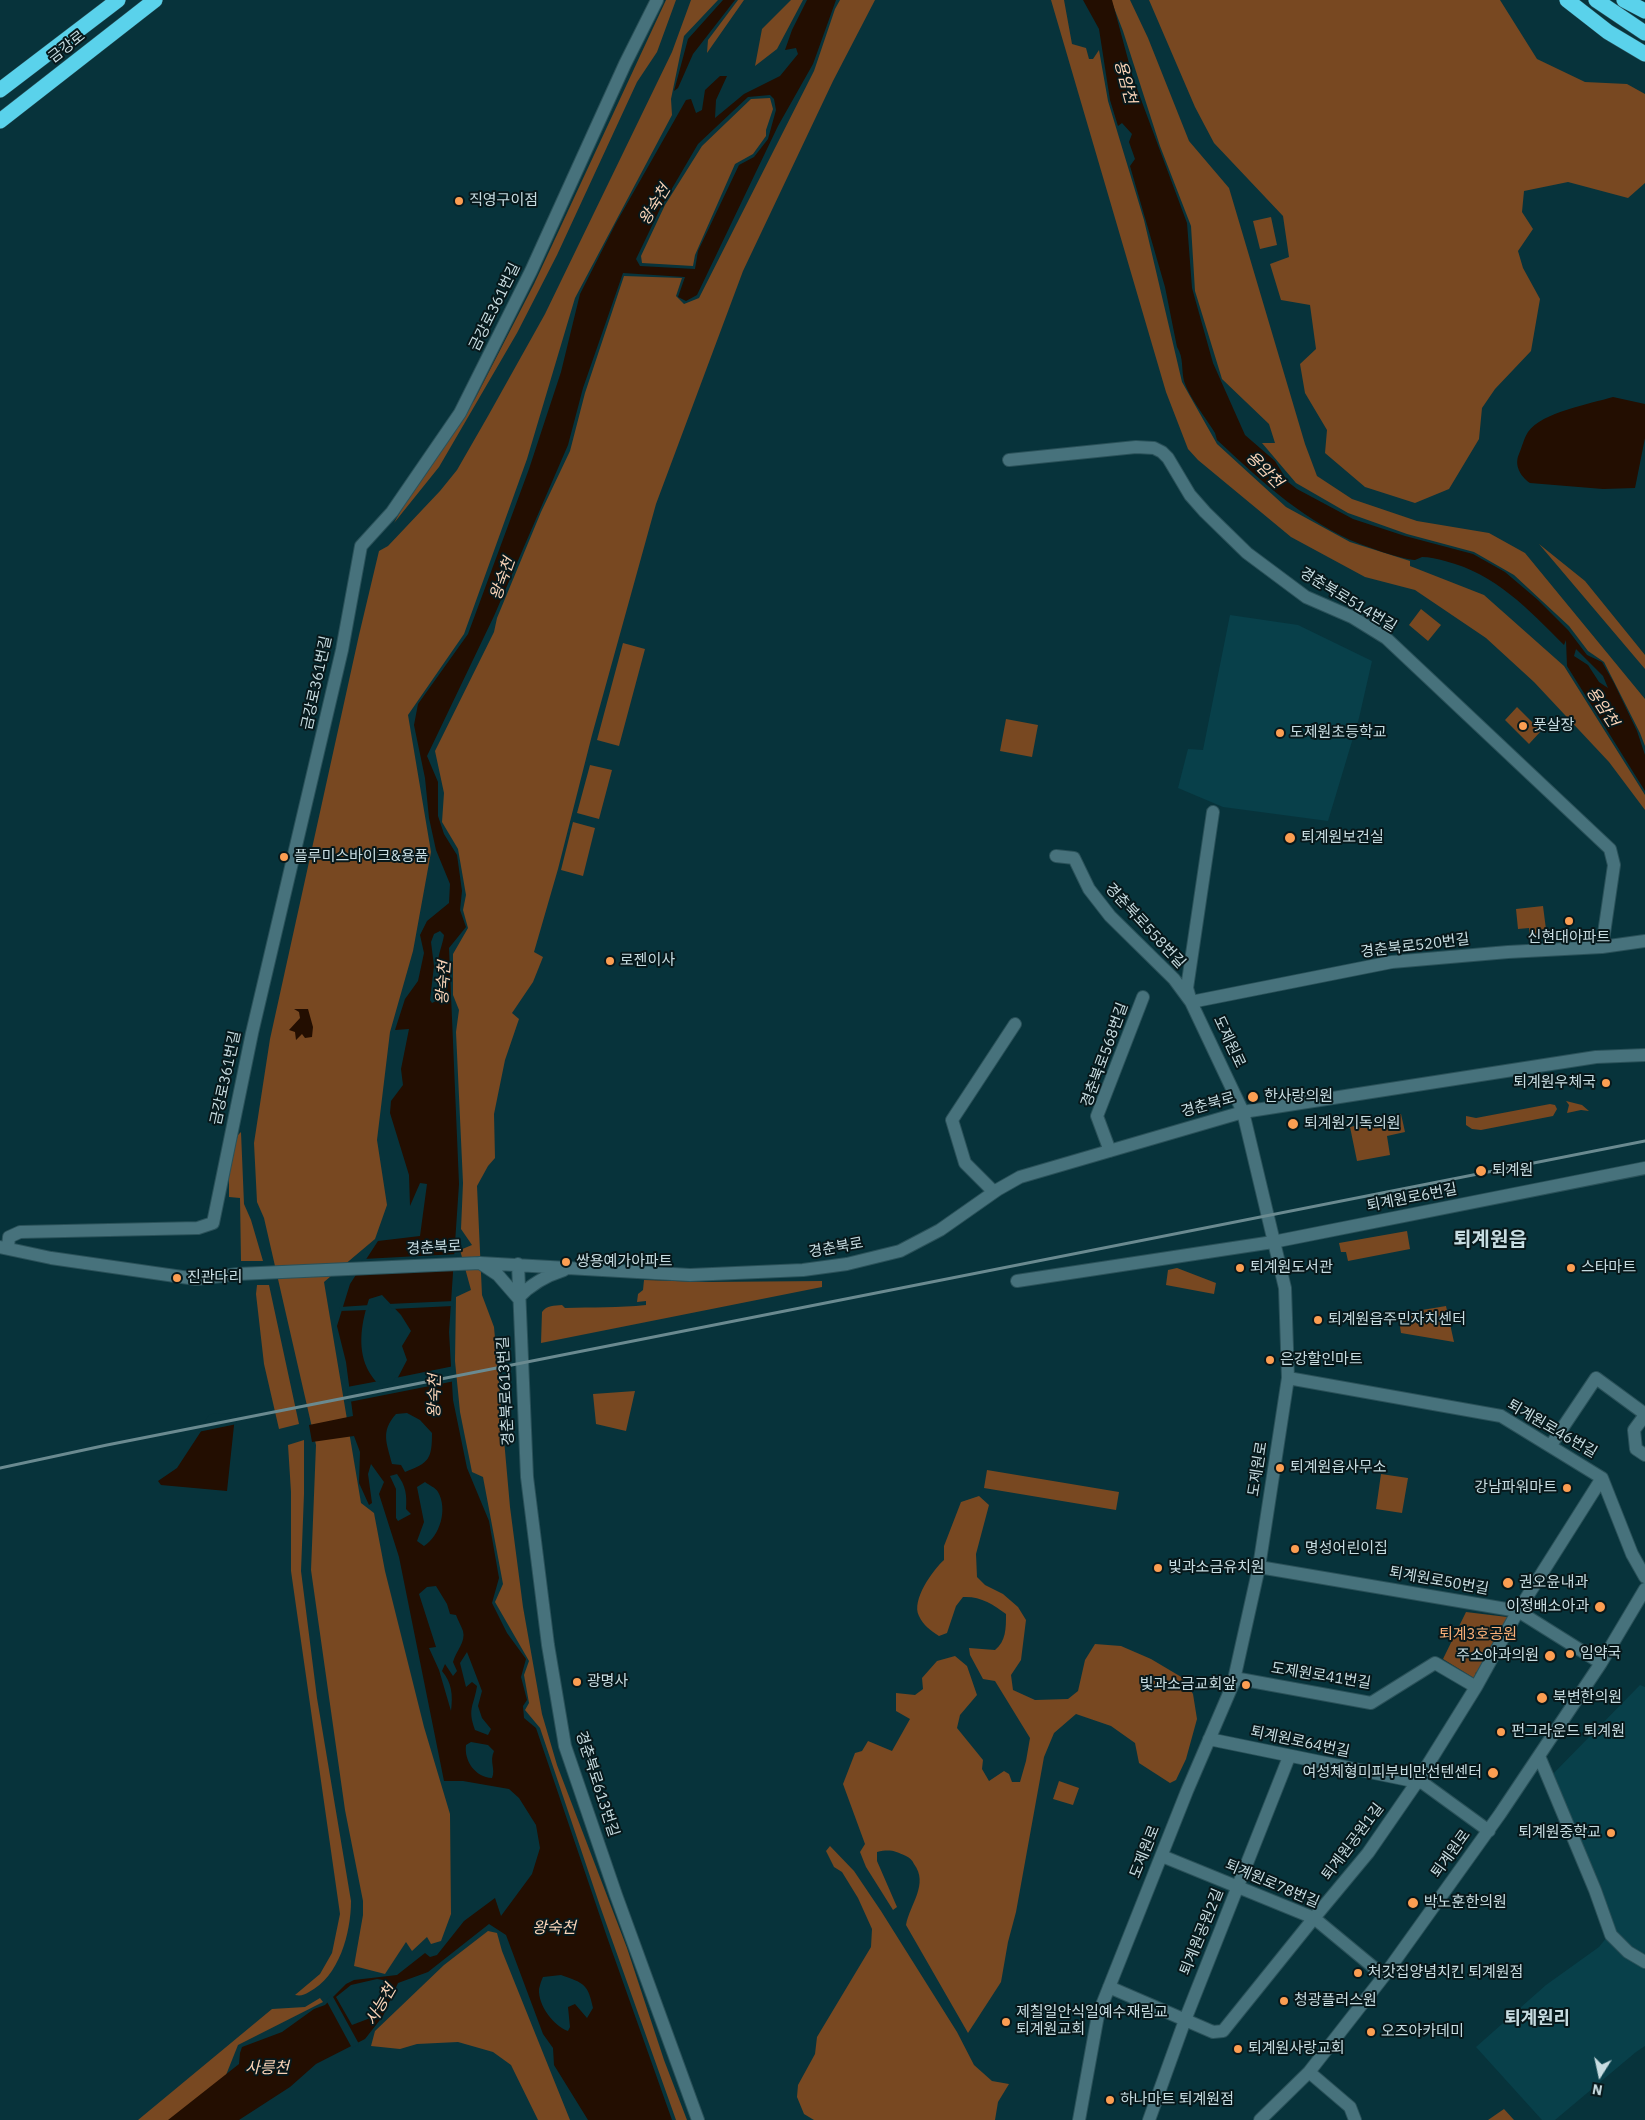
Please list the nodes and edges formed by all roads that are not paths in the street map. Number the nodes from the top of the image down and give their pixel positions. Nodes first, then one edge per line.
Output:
1 (118, 0) edge
2 (155, 0) edge
3 (656, 0) edge
4 (1567, 0) edge
5 (1596, 0) edge
6 (1624, 0) edge
7 (1645, 11) edge
8 (1645, 33) edge
9 (1645, 54) edge
10 (0, 90) edge
11 (0, 121) edge
12 (1009, 460) dead end
13 (1213, 812) dead end
14 (1056, 856) dead end
15 (1645, 941) edge
16 (1602, 946) junction
17 (1143, 998) dead end
18 (1191, 1002) junction
19 (1015, 1024) dead end
20 (1645, 1055) edge
21 (1243, 1112) junction
22 (1110, 1152) junction
23 (1645, 1168) edge
24 (994, 1192) junction
25 (1273, 1242) junction
26 (4, 1248) edge
27 (480, 1263) junction
28 (518, 1264) junction
29 (574, 1268) junction
30 (1017, 1280) dead end
31 (518, 1298) junction
32 (1288, 1378) junction
33 (1645, 1415) edge
34 (1550, 1445) junction
35 (1645, 1455) edge
36 (1602, 1478) junction
37 (1259, 1567) junction
38 (1645, 1577) edge
39 (1645, 1589) edge
40 (1518, 1611) junction
41 (1601, 1663) junction
42 (1234, 1678) junction
43 (1476, 1687) junction
44 (1209, 1739) junction
45 (1539, 1756) junction
46 (1289, 1757) junction
47 (1417, 1782) junction
48 (1488, 1831) junction
49 (1162, 1856) junction
50 (1238, 1887) junction
51 (1314, 1918) junction
52 (1645, 1962) edge
53 (1384, 1976) junction
54 (1109, 1987) junction
55 (1185, 2020) junction
56 (1309, 2072) junction
57 (698, 2120) edge
58 (1079, 2120) edge
59 (1149, 2120) edge
60 (1260, 2120) edge
61 (1355, 2120) edge

1 - 10 highway, 금강로
2 - 11 highway, 금강로
3 - 26 street, 금강로361번길
4 - 9 highway
5 - 8 highway
6 - 7 highway
12 - 16 street, 경춘북로514번길
13 - 18 street, 도제원로
14 - 18 street, 경춘북로558번길
15 - 16 street, 경춘북로520번길
16 - 18 street, 경춘북로520번길
17 - 22 street, 경춘북로568번길
18 - 21 street, 도제원로
19 - 24 street
20 - 21 street, 경춘북로
21 - 22 street, 경춘북로
21 - 25 street, 도제원로
22 - 24 street, 경춘북로
23 - 25 street, 퇴계원로6번길
24 - 29 street, 경춘북로
25 - 30 street, 퇴계원로6번길
25 - 32 street, 도제원로
26 - 27 street, 경춘북로
27 - 28 street, 경춘북로
27 - 31 street
28 - 29 street, 경춘북로
28 - 31 street, 경춘북로613번길
29 - 31 street
31 - 57 street, 경춘북로613번길
32 - 34 street, 퇴계원로46번길
32 - 37 street, 도제원로
33 - 34 street
33 - 35 street
34 - 36 street, 퇴계원로46번길
36 - 38 street, 퇴계원로46번길
36 - 40 street, 퇴계원공원1길
37 - 40 street, 퇴계원로50번길
37 - 42 street, 도제원로
39 - 41 street, 퇴계원로
40 - 41 street, 퇴계원로50번길
40 - 43 street, 퇴계원공원1길
41 - 45 street, 퇴계원로
42 - 43 street, 도제원로41번길
42 - 44 street, 도제원로
43 - 47 street, 퇴계원공원1길
44 - 46 street, 퇴계원로64번길
44 - 49 street, 도제원로
45 - 48 street, 퇴계원로
45 - 52 street
46 - 47 street, 퇴계원로64번길
46 - 50 street, 퇴계원공원2길
47 - 48 street, 퇴계원로64번길
47 - 51 street, 퇴계원공원1길
48 - 53 street, 퇴계원로
49 - 50 street, 퇴계원로78번길
49 - 54 street, 도제원로
50 - 51 street, 퇴계원로78번길
50 - 55 street, 퇴계원공원2길
51 - 53 street, 퇴계원로78번길
51 - 55 street, 퇴계원공원1길
53 - 56 street, 퇴계원로
54 - 55 street, 퇴계원공원1길
54 - 58 street, 도제원로
55 - 59 street, 퇴계원공원2길
56 - 60 street, 퇴계원로
56 - 61 street

